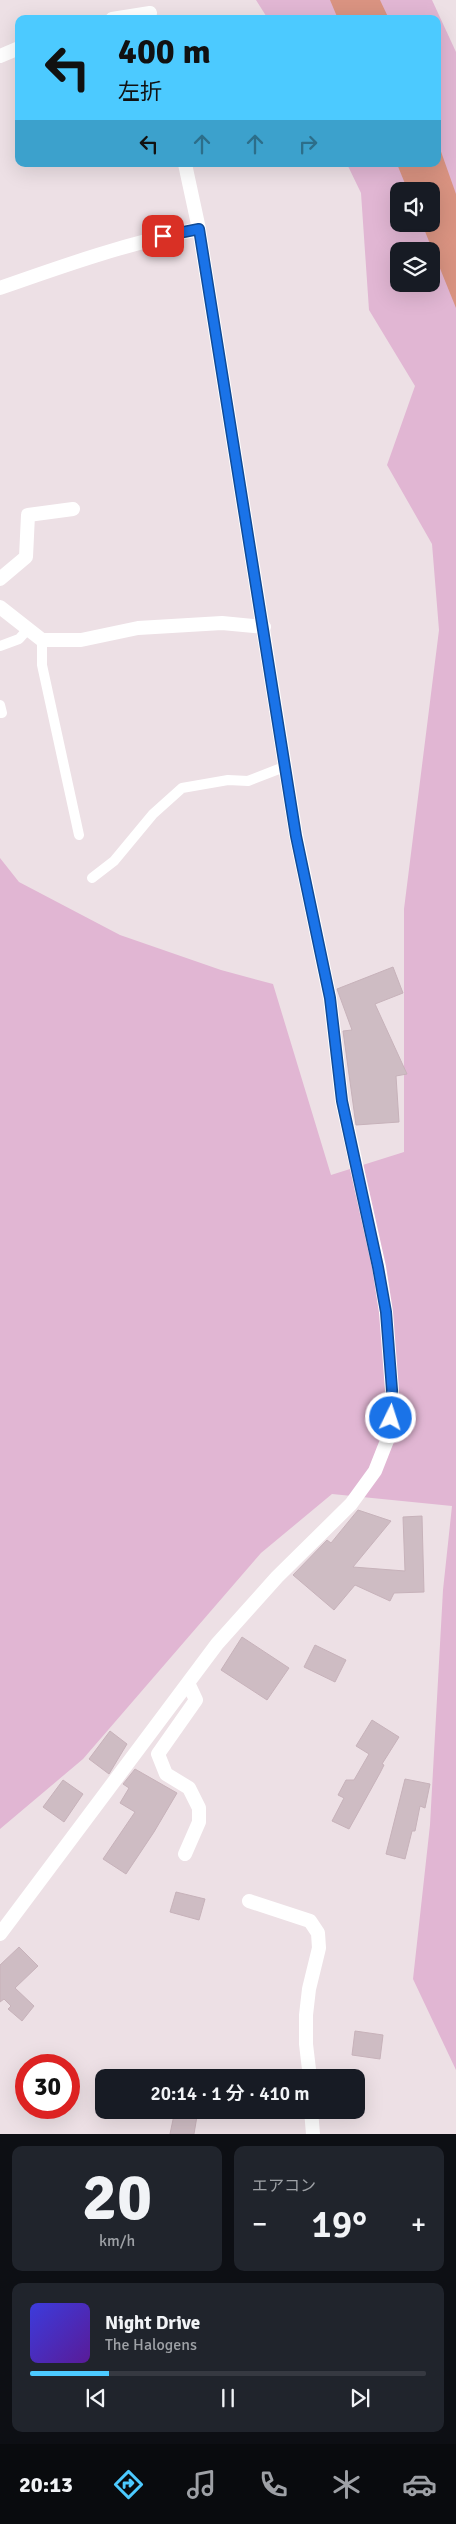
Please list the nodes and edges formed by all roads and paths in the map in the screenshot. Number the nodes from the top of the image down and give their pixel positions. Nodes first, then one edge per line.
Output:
1 (150, 10) edge
2 (129, 15) edge
3 (15, 50) edge
4 (0, 56) edge
5 (185, 167) edge
6 (199, 229) junction
7 (0, 288) edge
8 (73, 509) dead end
9 (0, 579) edge
10 (0, 607) edge
11 (264, 627) junction
12 (28, 629) junction
13 (42, 640) junction
14 (0, 646) edge
15 (0, 705) edge
16 (0, 714) edge
17 (284, 767) junction
18 (79, 835) dead end
19 (92, 878) dead end
20 (189, 1685) junction
21 (185, 1854) dead end
22 (249, 1901) dead end
23 (0, 1934) edge
24 (309, 2069) edge
25 (312, 2119) edge
26 (313, 2134) edge

1 - 2 street
3 - 4 street
5 - 6 street
6 - 7 street
6 - 11 street
8 - 9 street
10 - 12 street
11 - 13 street
11 - 17 street
12 - 13 street
12 - 14 lane
13 - 18 lane
15 - 16 lane
17 - 19 lane
17 - 20 street
20 - 21 street
20 - 23 street
22 - 24 street
25 - 26 street

